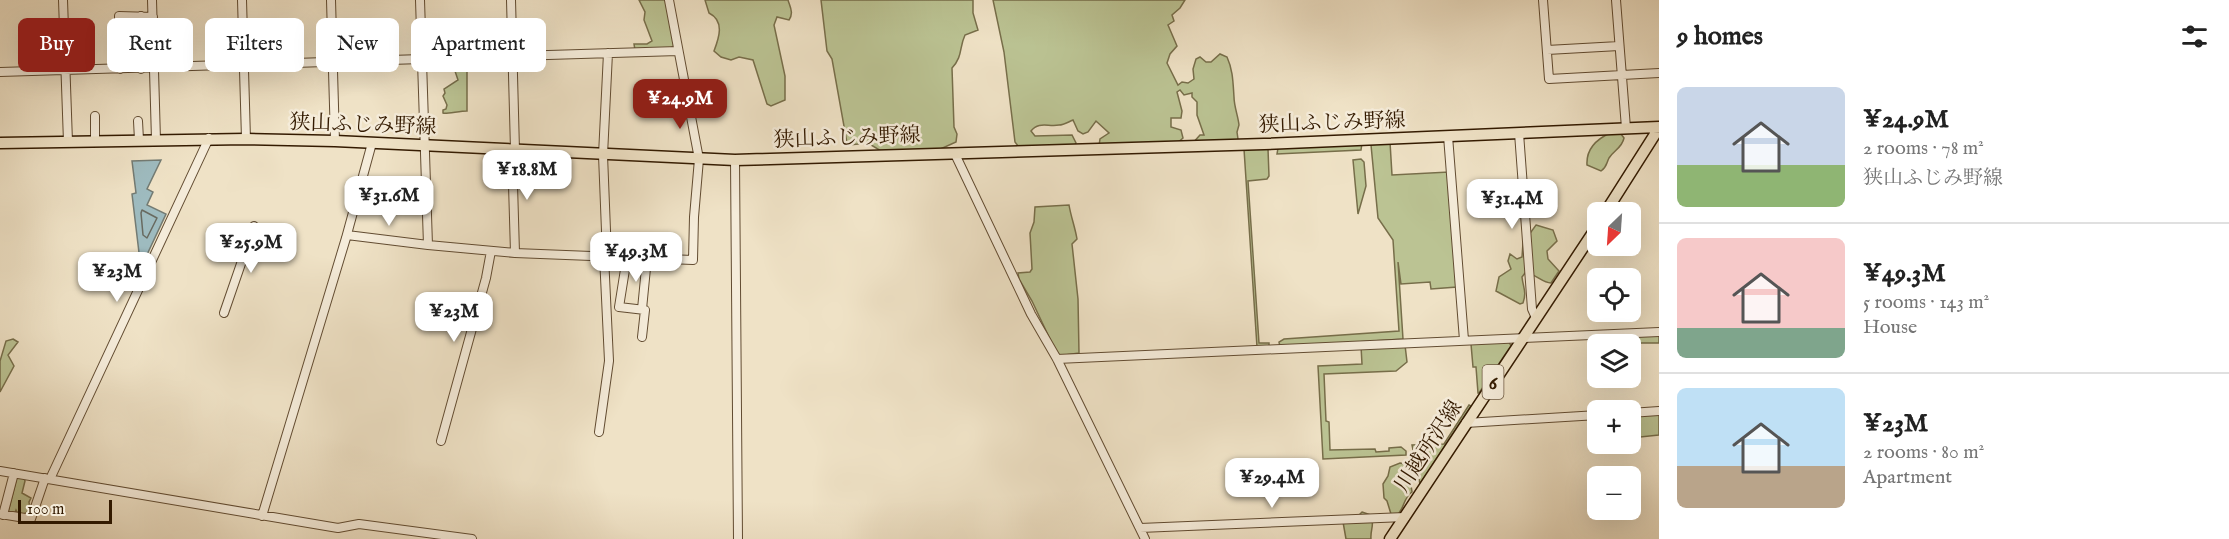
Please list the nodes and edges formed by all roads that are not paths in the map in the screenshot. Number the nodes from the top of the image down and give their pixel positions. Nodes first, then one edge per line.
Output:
1 (63, 0) edge
2 (152, 0) edge
3 (242, 0) edge
4 (331, 0) edge
5 (420, 0) edge
6 (511, 0) edge
7 (669, 0) edge
8 (1543, 0) edge
9 (1616, 0) edge
10 (141, 16) joint
11 (153, 16) joint
12 (64, 18) edge
13 (119, 18) edge
14 (242, 18) edge
15 (332, 18) edge
16 (421, 18) edge
17 (512, 18) edge
18 (1619, 46) junction
19 (1547, 50) junction
20 (678, 51) junction
21 (608, 53) junction
22 (546, 55) edge
23 (18, 71) edge
24 (0, 72) edge
25 (66, 72) edge
26 (154, 72) edge
27 (243, 72) edge
28 (333, 72) edge
29 (422, 72) edge
30 (513, 72) edge
31 (1659, 73) edge
32 (1622, 75) junction
33 (95, 116) dead end
34 (138, 121) dead end
35 (1626, 128) junction
36 (1659, 128) edge
37 (1519, 133) junction
38 (1448, 136) junction
39 (209, 138) junction
40 (246, 139) junction
41 (139, 140) junction
42 (156, 140) junction
43 (335, 141) junction
44 (68, 142) junction
45 (95, 142) junction
46 (0, 143) edge
47 (372, 143) junction
48 (424, 146) junction
49 (514, 150) junction
50 (956, 154) junction
51 (603, 155) junction
52 (699, 159) junction
53 (735, 160) junction
54 (1612, 202) edge
55 (254, 226) dead end
56 (347, 235) junction
57 (1587, 242) edge
58 (428, 245) junction
59 (491, 251) junction
60 (516, 253) junction
61 (606, 256) junction
62 (627, 256) junction
63 (647, 258) junction
64 (607, 307) junction
65 (619, 307) junction
66 (642, 309) junction
67 (224, 313) dead end
68 (1536, 318) junction
69 (1659, 332) edge
70 (642, 337) dead end
71 (1523, 338) junction
72 (1464, 340) junction
73 (1057, 359) junction
74 (1659, 411) edge
75 (1641, 412) edge
76 (1587, 416) edge
77 (1466, 423) junction
78 (599, 432) dead end
79 (441, 441) dead end
80 (0, 471) edge
81 (14, 473) junction
82 (47, 478) junction
83 (1, 514) edge
84 (262, 516) junction
85 (1405, 517) junction
86 (1140, 528) junction
87 (472, 539) edge
88 (738, 539) edge
89 (1145, 539) edge
90 (1390, 539) edge

1 - 12 street
2 - 11 street
3 - 14 street
4 - 15 street
5 - 16 street
6 - 17 street
7 - 20 street
8 - 19 street
9 - 18 street
10 - 11 street
10 - 13 street
18 - 19 street
18 - 32 street
19 - 32 street
20 - 21 street
20 - 52 street
21 - 22 street
21 - 51 street
23 - 24 street
25 - 44 street
26 - 42 street
27 - 40 street
28 - 43 street
29 - 48 street
30 - 49 street
31 - 32 street
32 - 35 street
33 - 45 street
34 - 41 street
35 - 36 main road, 狭山ふじみ野線
35 - 37 main road, 狭山ふじみ野線
36 - 54 main road
37 - 38 main road, 狭山ふじみ野線
37 - 68 street
38 - 50 main road, 狭山ふじみ野線
38 - 72 street
39 - 40 main road, 狭山ふじみ野線
39 - 42 main road, 狭山ふじみ野線
39 - 82 street
40 - 43 main road, 狭山ふじみ野線
41 - 42 main road, 狭山ふじみ野線
41 - 45 main road, 狭山ふじみ野線
43 - 47 main road, 狭山ふじみ野線
44 - 45 main road, 狭山ふじみ野線
44 - 46 main road, 狭山ふじみ野線
47 - 48 main road, 狭山ふじみ野線
47 - 56 street
48 - 49 main road, 狭山ふじみ野線
48 - 58 street
49 - 51 main road, 狭山ふじみ野線
49 - 60 street
50 - 53 main road, 狭山ふじみ野線
50 - 73 street
51 - 52 main road, 狭山ふじみ野線
51 - 61 street
52 - 53 main road, 狭山ふじみ野線
52 - 63 street
53 - 88 street
55 - 67 street
56 - 58 street
56 - 84 street
57 - 68 main road, 川越所沢線 / 6
58 - 59 street
59 - 60 street
59 - 79 street
60 - 61 street
61 - 62 street
61 - 64 street
62 - 63 street
62 - 65 street
63 - 66 street
64 - 65 street
64 - 78 street
65 - 66 street
66 - 70 street
68 - 71 main road, 川越所沢線 / 6
69 - 71 street
71 - 72 street
71 - 77 main road, 川越所沢線 / 6
72 - 73 street
73 - 86 street
74 - 75 street
76 - 77 street
77 - 85 main road, 川越所沢線 / 6
80 - 81 street
81 - 82 street
81 - 83 street
82 - 83 street
82 - 84 street
84 - 87 street
85 - 86 street
85 - 90 main road, 川越所沢線 / 6
86 - 89 street

